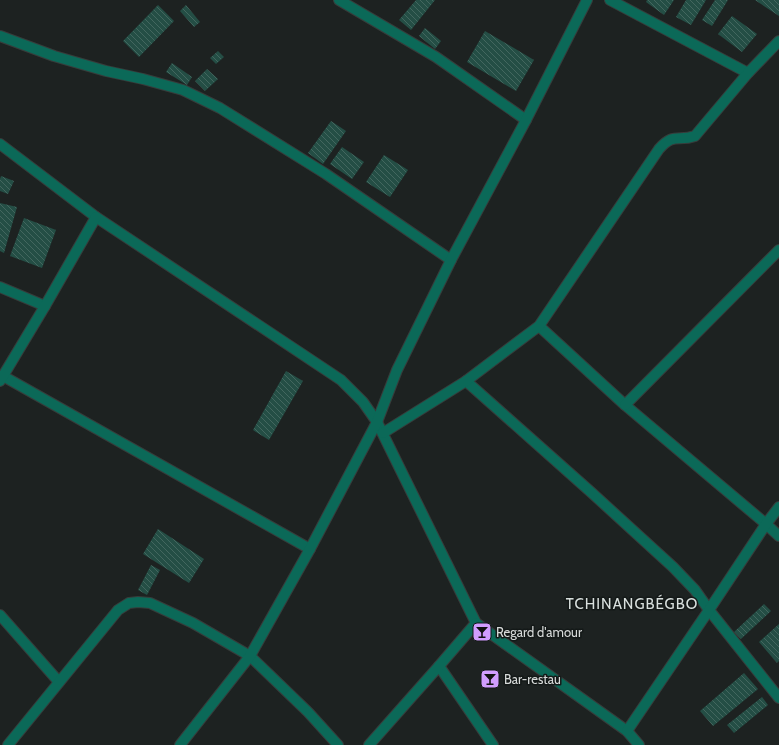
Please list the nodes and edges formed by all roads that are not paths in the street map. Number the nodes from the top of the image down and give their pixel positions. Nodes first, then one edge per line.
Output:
1 (339, 0) edge
2 (587, 0) edge
3 (610, 0) edge
4 (0, 36) edge
5 (779, 41) edge
6 (748, 73) junction
7 (526, 120) junction
8 (0, 144) edge
9 (96, 217) junction
10 (779, 250) edge
11 (451, 260) junction
12 (0, 287) edge
13 (45, 306) junction
14 (539, 326) junction
15 (2, 379) edge
16 (466, 381) junction
17 (625, 405) junction
18 (377, 422) junction
19 (383, 433) junction
20 (779, 507) edge
21 (766, 524) junction
22 (779, 536) edge
23 (310, 549) junction
24 (709, 610) junction
25 (0, 615) edge
26 (476, 623) junction
27 (250, 656) junction
28 (439, 666) junction
29 (59, 682) junction
30 (779, 698) edge
31 (627, 731) junction
32 (8, 745) edge
33 (180, 745) edge
34 (338, 745) edge
35 (369, 745) edge
36 (493, 745) edge
37 (639, 745) edge

1 - 7 street
2 - 7 street
3 - 6 street
4 - 11 street
5 - 6 street
6 - 14 street
7 - 11 street
8 - 9 street
9 - 13 street
9 - 18 street
10 - 17 street
11 - 18 street
12 - 13 street
13 - 15 street
14 - 16 street
14 - 17 street
15 - 23 street
16 - 19 street
16 - 24 street
17 - 21 street
18 - 19 street
18 - 23 street
19 - 26 street
20 - 21 street
21 - 22 street
21 - 24 street
23 - 27 street
24 - 30 street
24 - 31 street
25 - 29 street
26 - 28 street
26 - 31 street
27 - 29 street
27 - 33 street
27 - 34 street
28 - 35 street
28 - 36 street
29 - 32 street
31 - 37 street

